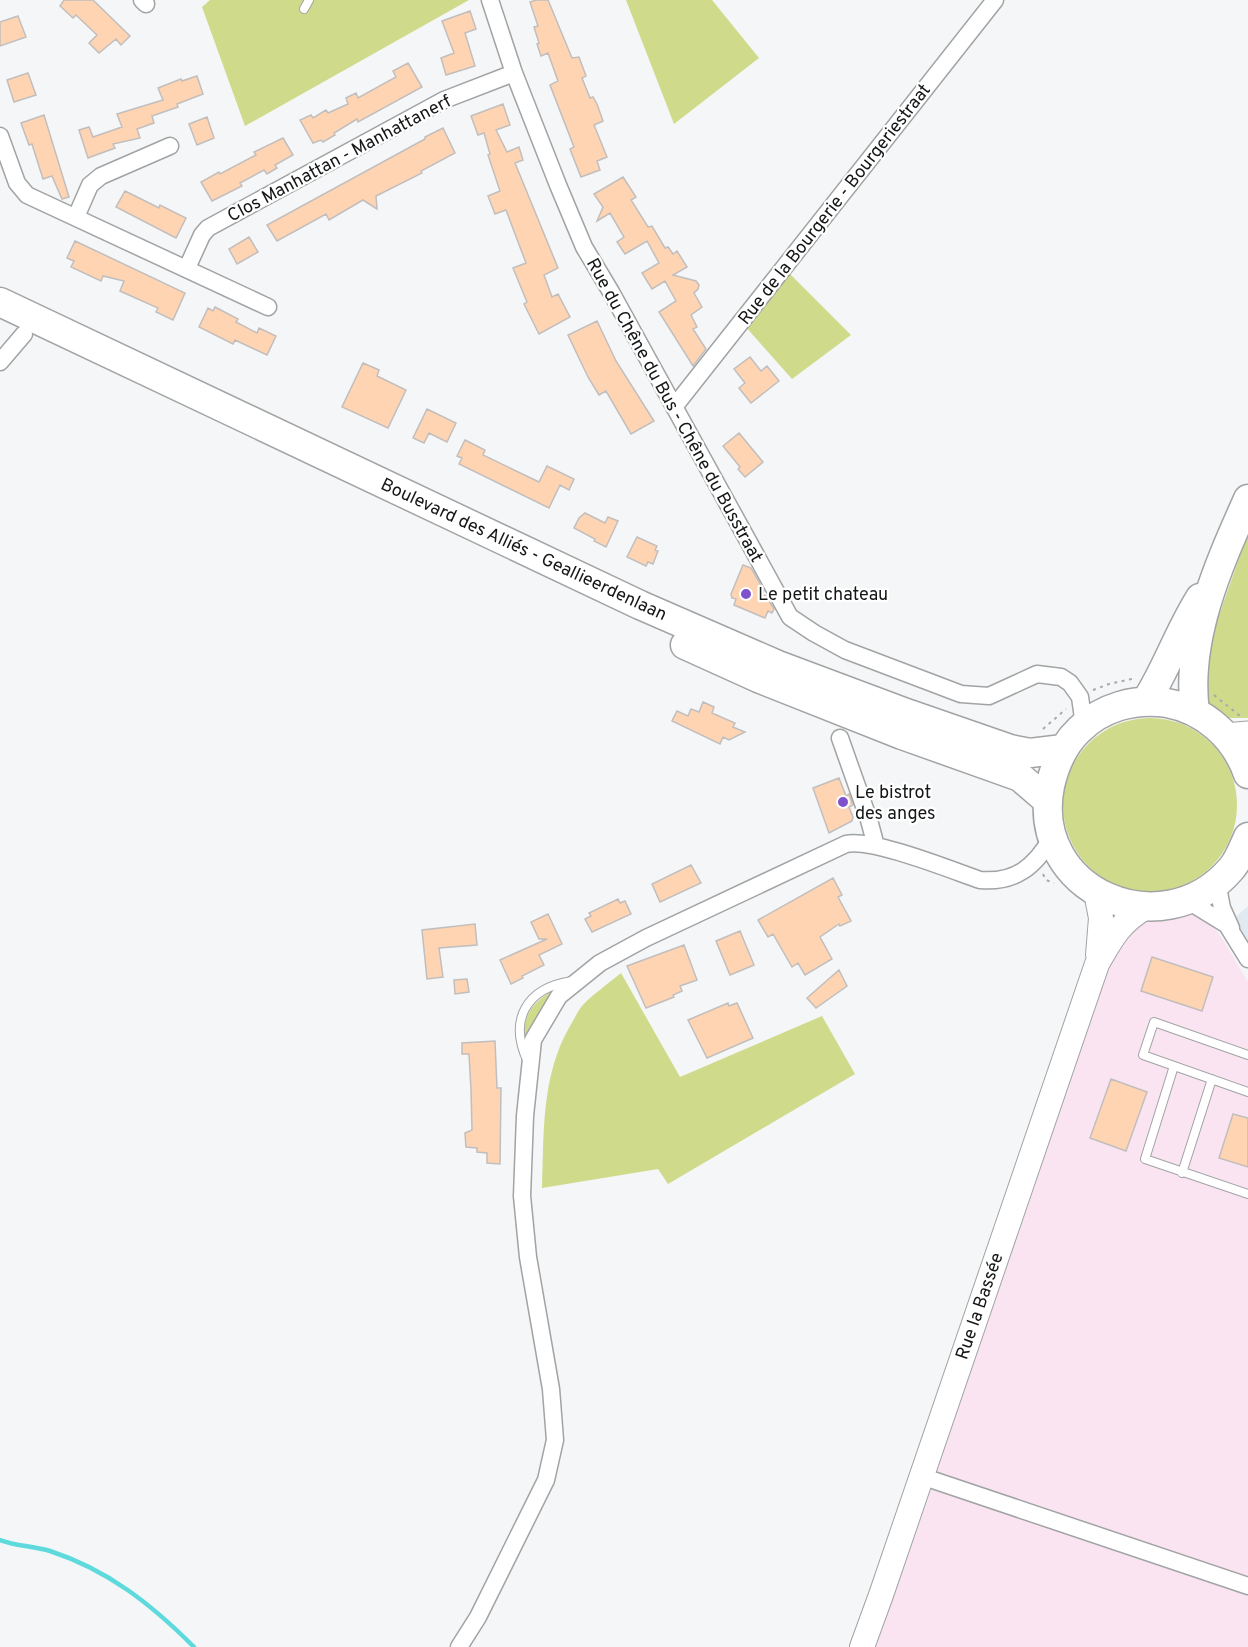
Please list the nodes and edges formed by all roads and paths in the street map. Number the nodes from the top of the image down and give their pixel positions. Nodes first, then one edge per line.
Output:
1 (309, 0) edge
2 (490, 0) edge
3 (994, 0) edge
4 (304, 9) dead end
5 (514, 73) junction
6 (0, 136) edge
7 (170, 146) dead end
8 (76, 217) junction
9 (187, 268) junction
10 (0, 302) edge
11 (268, 307) dead end
12 (12, 328) edge
13 (0, 362) edge
14 (674, 407) junction
15 (1248, 499) edge
16 (1218, 571) junction
17 (1080, 697) junction
18 (1146, 701) junction
19 (1108, 710) junction
20 (1195, 712) junction
21 (1084, 725) junction
22 (1237, 733) edge
23 (840, 738) dead end
24 (1063, 749) junction
25 (1248, 774) edge
26 (1048, 801) junction
27 (1052, 837) junction
28 (876, 846) junction
29 (1244, 851) edge
30 (1033, 869) junction
31 (1070, 869) junction
32 (1217, 882) junction
33 (1096, 892) junction
34 (1188, 901) junction
35 (1146, 908) junction
36 (1235, 937) junction
37 (1248, 959) edge
38 (1097, 964) junction
39 (578, 980) junction
40 (1248, 1055) edge
41 (529, 1065) junction
42 (1174, 1066) junction
43 (1212, 1080) junction
44 (1248, 1092) edge
45 (1182, 1173) junction
46 (1248, 1194) edge
47 (921, 1476) junction
48 (1248, 1586) edge
49 (459, 1647) edge
50 (862, 1647) edge

1 - 4 lane
2 - 5 street, Rue du Chêne du Bus - Chêne du Busstraat
3 - 14 street, Rue de la Bourgerie - Bourgeriestraat
5 - 9 street, Clos Manhattan - Manhattanerf
5 - 14 street, Rue du Chêne du Bus - Chêne du Busstraat
6 - 8 street
7 - 8 street
8 - 9 street
9 - 11 street
10 - 24 highway, Boulevard des Alliés - Geallieerdenlaan
12 - 13 street, Boulevard des Alliés - Geallieerdenlaan
12 - 26 highway, Boulevard des Alliés - Geallieerdenlaan
14 - 17 street, Rue du Chêne du Bus - Chêne du Busstraat
15 - 16 highway
16 - 18 highway
16 - 20 highway
17 - 19 street, Rue du Chêne du Bus - Chêne du Busstraat
17 - 21 street
18 - 19 highway
18 - 20 highway
19 - 21 highway
20 - 22 highway
21 - 24 highway
22 - 25 highway
23 - 28 street
24 - 26 highway
26 - 27 highway
27 - 30 street
27 - 31 highway
28 - 30 street
28 - 39 street
29 - 32 highway
30 - 31 street
31 - 33 highway
32 - 34 highway
32 - 36 street
33 - 35 highway
33 - 38 main road, Rue la Bassée
34 - 35 highway
34 - 36 street
35 - 38 main road, Rue la Bassée
36 - 37 street
38 - 47 main road, Rue la Bassée
39 - 41 street
39 - 41 lane
40 - 42 lane
41 - 49 street
42 - 43 lane
42 - 45 lane
43 - 44 lane
43 - 45 lane
45 - 46 lane
47 - 48 street
47 - 50 main road, Rue la Bassée

